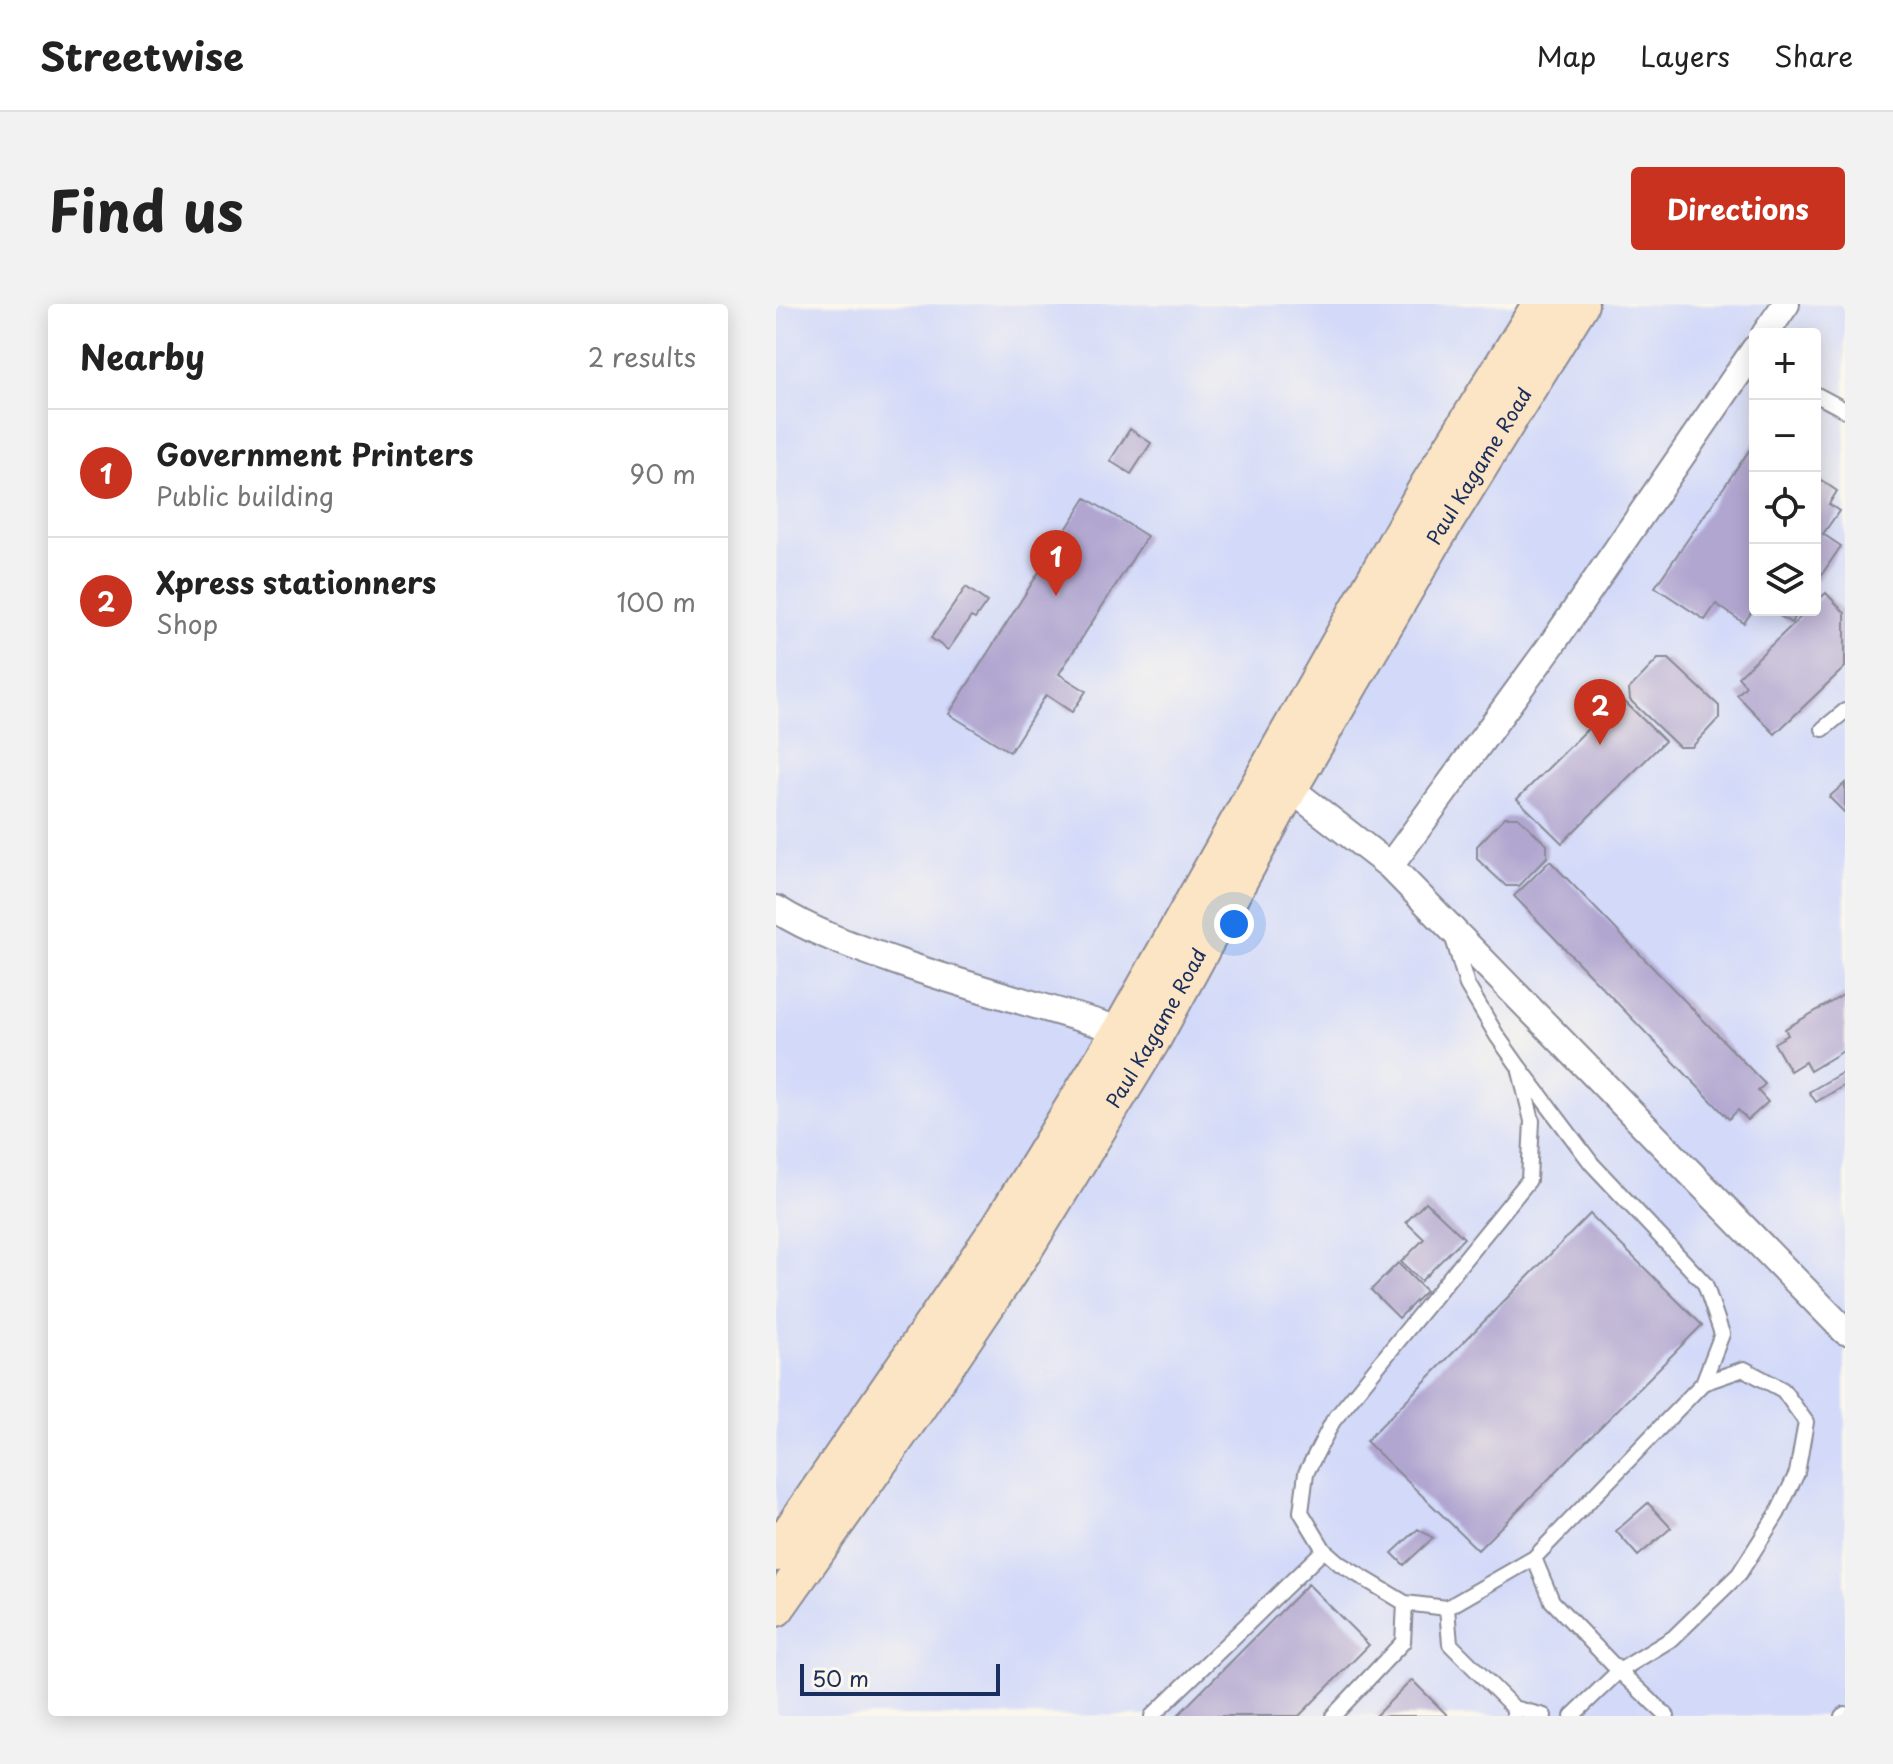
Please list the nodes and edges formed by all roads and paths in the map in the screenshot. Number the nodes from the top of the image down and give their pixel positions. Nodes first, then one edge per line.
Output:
1 (1541, 304) edge
2 (1580, 304) edge
3 (1786, 304) edge
4 (1769, 328) edge
5 (1749, 363) edge
6 (1821, 397) edge
7 (1845, 410) edge
8 (1845, 711) edge
9 (1823, 729) dead end
10 (1278, 779) junction
11 (1390, 866) junction
12 (776, 909) edge
13 (1450, 927) junction
14 (1136, 1035) junction
15 (1519, 1067) junction
16 (1845, 1331) edge
17 (1703, 1383) junction
18 (1324, 1550) junction
19 (776, 1553) edge
20 (1534, 1558) junction
21 (1405, 1603) junction
22 (776, 1608) edge
23 (1447, 1608) junction
24 (1619, 1671) junction
25 (1514, 1712) edge
26 (1152, 1716) edge
27 (1333, 1716) edge
28 (1544, 1716) edge
29 (1572, 1716) edge
30 (1667, 1716) edge

1 - 10 main road
2 - 10 main road, Paul Kagame Road
3 - 4 street
5 - 11 street
6 - 7 lane
8 - 9 lane
10 - 11 street
10 - 14 main road, Paul Kagame Road
11 - 13 street
12 - 14 street
13 - 15 lane
13 - 16 street
14 - 19 main road
14 - 22 main road, Paul Kagame Road
15 - 17 lane
15 - 18 lane
17 - 20 lane
17 - 24 lane
18 - 21 lane
18 - 26 lane
20 - 23 lane
20 - 24 lane
21 - 23 lane
21 - 27 lane
23 - 25 lane
24 - 29 lane
24 - 30 lane
25 - 28 lane

